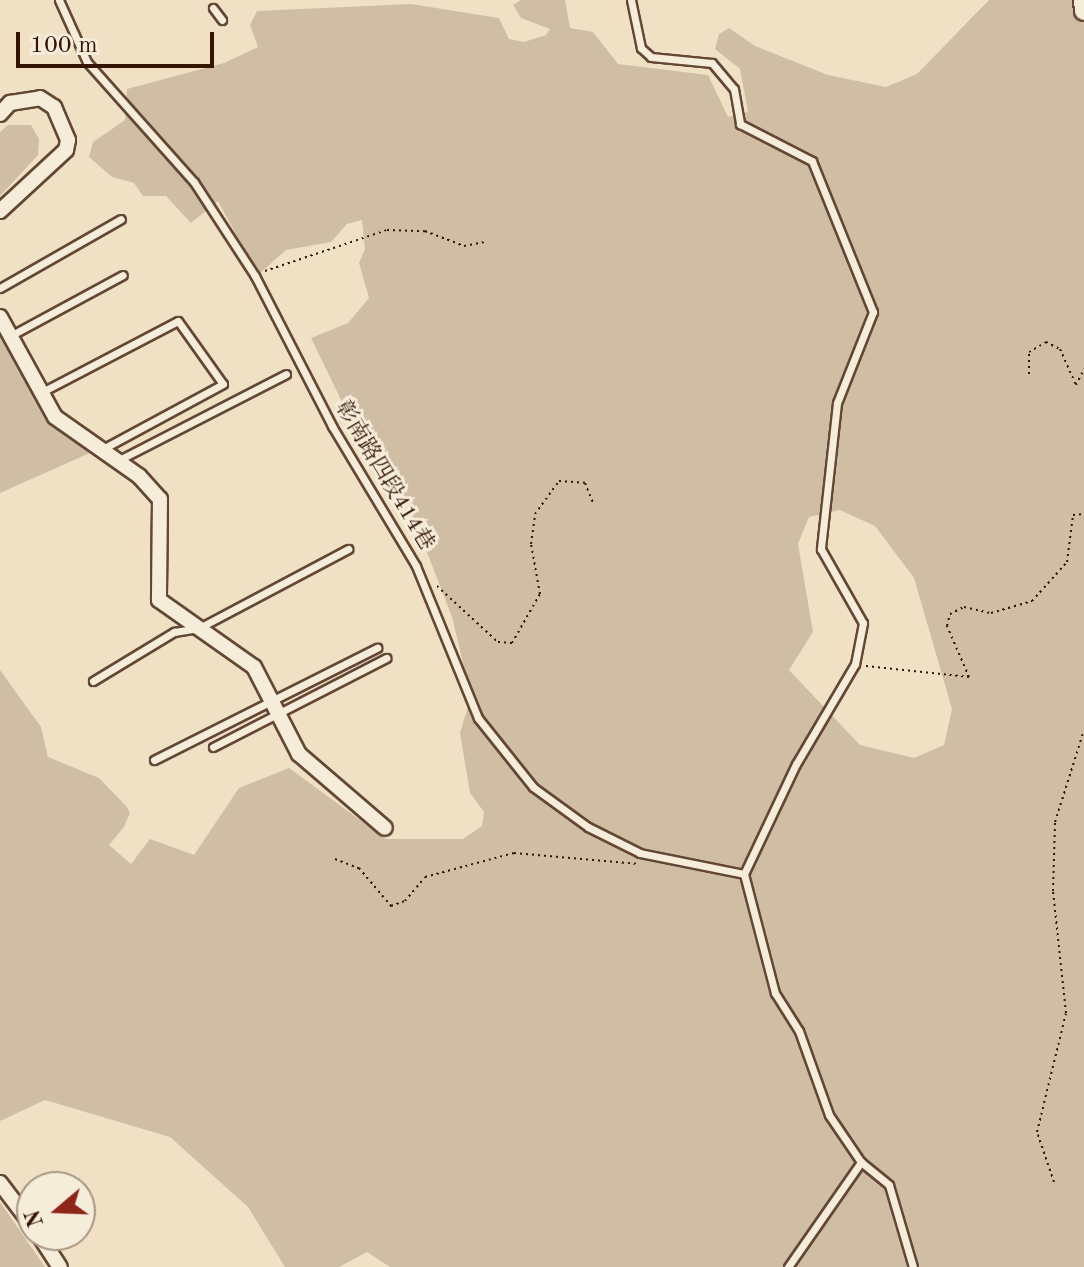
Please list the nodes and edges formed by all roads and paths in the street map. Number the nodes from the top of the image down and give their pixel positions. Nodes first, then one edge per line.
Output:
1 (59, 0) edge
2 (631, 0) edge
3 (1083, 0) edge
4 (213, 8) dead end
5 (1084, 11) edge
6 (222, 20) dead end
7 (0, 114) edge
8 (0, 211) edge
9 (121, 219) dead end
10 (485, 242) dead end
11 (123, 275) dead end
12 (255, 276) junction
13 (0, 288) edge
14 (0, 317) edge
15 (10, 336) junction
16 (1084, 369) edge
17 (286, 374) dead end
18 (1029, 374) dead end
19 (42, 392) junction
20 (101, 450) junction
21 (117, 461) junction
22 (593, 503) dead end
23 (1084, 514) edge
24 (348, 549) dead end
25 (416, 566) junction
26 (199, 628) junction
27 (377, 648) dead end
28 (386, 658) dead end
29 (855, 664) junction
30 (93, 681) dead end
31 (272, 709) junction
32 (1084, 730) edge
33 (213, 747) dead end
34 (154, 760) dead end
35 (385, 828) dead end
36 (335, 859) dead end
37 (668, 861) junction
38 (744, 874) junction
39 (861, 1162) junction
40 (1054, 1182) dead end
41 (0, 1183) edge
42 (16, 1204) edge
43 (788, 1267) edge
44 (913, 1267) edge

1 - 12 lane, 彰南路四段414巷
2 - 29 lane
3 - 5 street
4 - 6 lane
7 - 8 street
9 - 13 lane
10 - 12 path
11 - 15 lane
12 - 25 lane, 彰南路四段414巷
14 - 15 street
15 - 19 street
16 - 18 path
17 - 21 lane
19 - 20 street
19 - 20 lane
20 - 21 street
21 - 26 street
22 - 25 path
23 - 29 path
24 - 26 lane
25 - 37 lane, 彰南路四段414巷
26 - 30 lane
26 - 31 street
27 - 31 lane
28 - 31 lane
29 - 38 lane
31 - 33 lane
31 - 34 lane
31 - 35 street
32 - 40 path
36 - 37 path
37 - 38 lane, 彰南路四段414巷
38 - 39 lane
39 - 43 lane
39 - 44 lane
41 - 42 street

